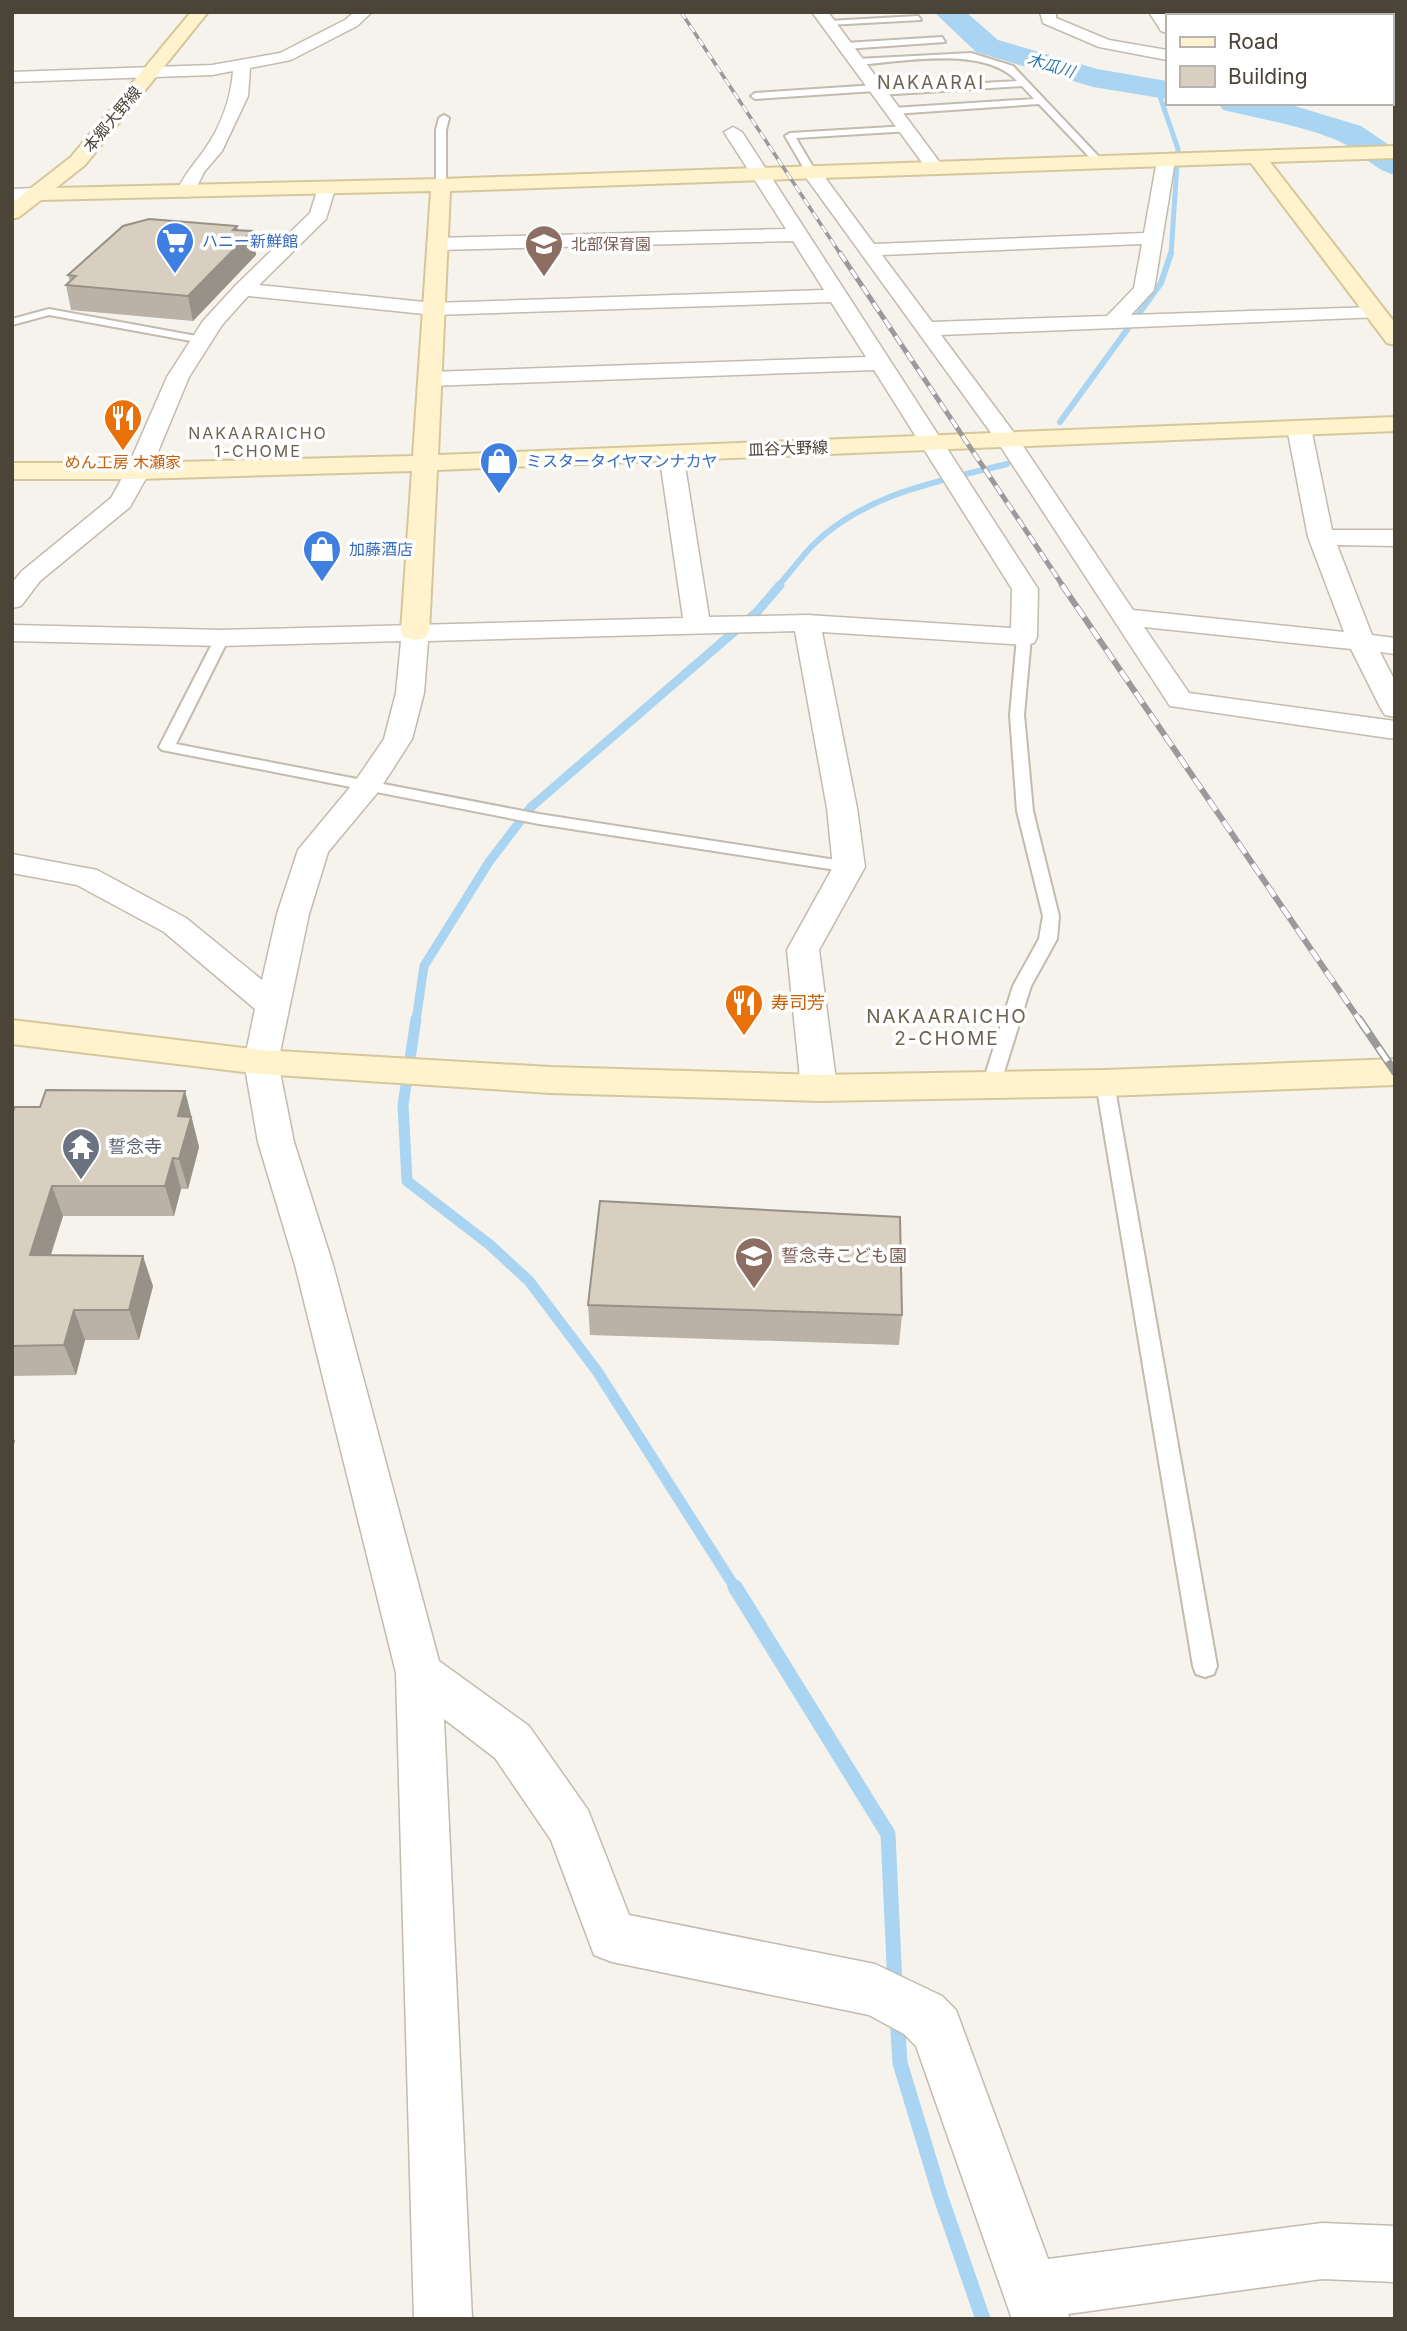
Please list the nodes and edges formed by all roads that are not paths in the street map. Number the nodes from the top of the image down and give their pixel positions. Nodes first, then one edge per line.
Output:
1 (200, 12) edge
2 (364, 12) edge
3 (1048, 12) edge
4 (824, 17) edge
5 (918, 18) dead end
6 (942, 40) dead end
7 (845, 46) junction
8 (1166, 55) edge
9 (857, 62) junction
10 (242, 64) junction
11 (153, 70) junction
12 (12, 77) edge
13 (1024, 83) junction
14 (878, 90) junction
15 (755, 96) dead end
16 (1041, 101) junction
17 (893, 111) junction
18 (444, 118) dead end
19 (907, 129) junction
20 (733, 132) dead end
21 (1395, 152) edge
22 (1256, 157) junction
23 (1166, 160) junction
24 (1099, 162) junction
25 (935, 167) junction
26 (811, 172) junction
27 (762, 174) junction
28 (441, 186) junction
29 (326, 189) junction
30 (186, 191) junction
31 (36, 194) junction
32 (12, 195) edge
33 (12, 214) edge
34 (800, 235) junction
35 (1154, 238) junction
36 (437, 244) junction
37 (868, 250) junction
38 (243, 289) junction
39 (838, 296) junction
40 (434, 309) junction
41 (1374, 313) junction
42 (12, 322) edge
43 (1112, 323) junction
44 (926, 329) junction
45 (1395, 338) edge
46 (202, 340) junction
47 (881, 363) junction
48 (430, 379) junction
49 (1395, 424) edge
50 (1298, 428) junction
51 (1007, 439) junction
52 (931, 442) junction
53 (671, 453) junction
54 (425, 463) junction
55 (12, 471) edge
56 (138, 471) junction
57 (1321, 537) junction
58 (1395, 538) edge
59 (12, 600) edge
60 (1124, 617) junction
61 (807, 623) junction
62 (697, 625) junction
63 (12, 632) edge
64 (415, 632) junction
65 (1024, 637) junction
66 (222, 638) junction
67 (1361, 642) junction
68 (1395, 646) edge
69 (1395, 709) edge
70 (1395, 730) edge
71 (367, 786) junction
72 (12, 863) edge
73 (849, 867) junction
74 (274, 1007) junction
75 (12, 1032) edge
76 (261, 1062) junction
77 (1395, 1072) edge
78 (1105, 1083) junction
79 (991, 1085) junction
80 (819, 1088) junction
81 (1205, 1665) dead end
82 (419, 1673) junction
83 (1395, 2255) edge
84 (1035, 2305) edge
85 (443, 2319) edge

1 - 11 street, 本郷大野線
2 - 10 street
3 - 8 street
4 - 5 lane
4 - 7 street
6 - 7 lane
7 - 9 street
9 - 13 lane
9 - 14 street
10 - 11 street
10 - 30 street
11 - 12 street
11 - 31 street, 本郷大野線
13 - 14 lane
13 - 16 lane
14 - 15 lane
14 - 17 street
16 - 17 lane
16 - 24 lane
17 - 19 street
18 - 28 lane
19 - 25 street
19 - 26 lane
20 - 27 street
21 - 22 street
22 - 23 street
22 - 41 street
23 - 24 street
23 - 35 street
24 - 25 street
25 - 26 street
26 - 27 street
26 - 37 street
27 - 28 street
27 - 34 street
28 - 29 street
28 - 36 street
29 - 30 street
29 - 38 street
30 - 31 street
31 - 32 street
31 - 33 street, 本郷大野線
34 - 36 street
34 - 39 street
35 - 37 street
35 - 43 street
36 - 40 street
37 - 44 street
38 - 40 street
38 - 46 street
39 - 40 street
39 - 47 street
40 - 48 street
41 - 43 street
41 - 45 street
42 - 46 lane
43 - 44 street
44 - 51 street
46 - 56 street
47 - 48 street
47 - 52 street
48 - 54 street
49 - 50 street, 皿谷大野線
50 - 51 street, 皿谷大野線
50 - 57 street
51 - 52 street, 皿谷大野線
51 - 60 street
52 - 53 street, 皿谷大野線
52 - 65 street
53 - 54 street, 皿谷大野線
53 - 62 street
54 - 56 street, 皿谷大野線
54 - 64 street
55 - 56 street, 皿谷大野線
56 - 59 street
57 - 58 street
57 - 67 street
60 - 67 street
60 - 70 street
61 - 62 street
61 - 65 street
61 - 73 street
62 - 64 street
63 - 66 street
64 - 66 street
64 - 71 street
65 - 79 lane
66 - 71 lane
67 - 68 street
67 - 69 street
71 - 73 lane
71 - 74 street
72 - 74 street
73 - 80 street
74 - 76 street
75 - 76 street
76 - 80 street
76 - 82 street
77 - 78 street
78 - 79 street
78 - 81 lane
79 - 80 street
82 - 84 street
82 - 85 street
83 - 84 street

